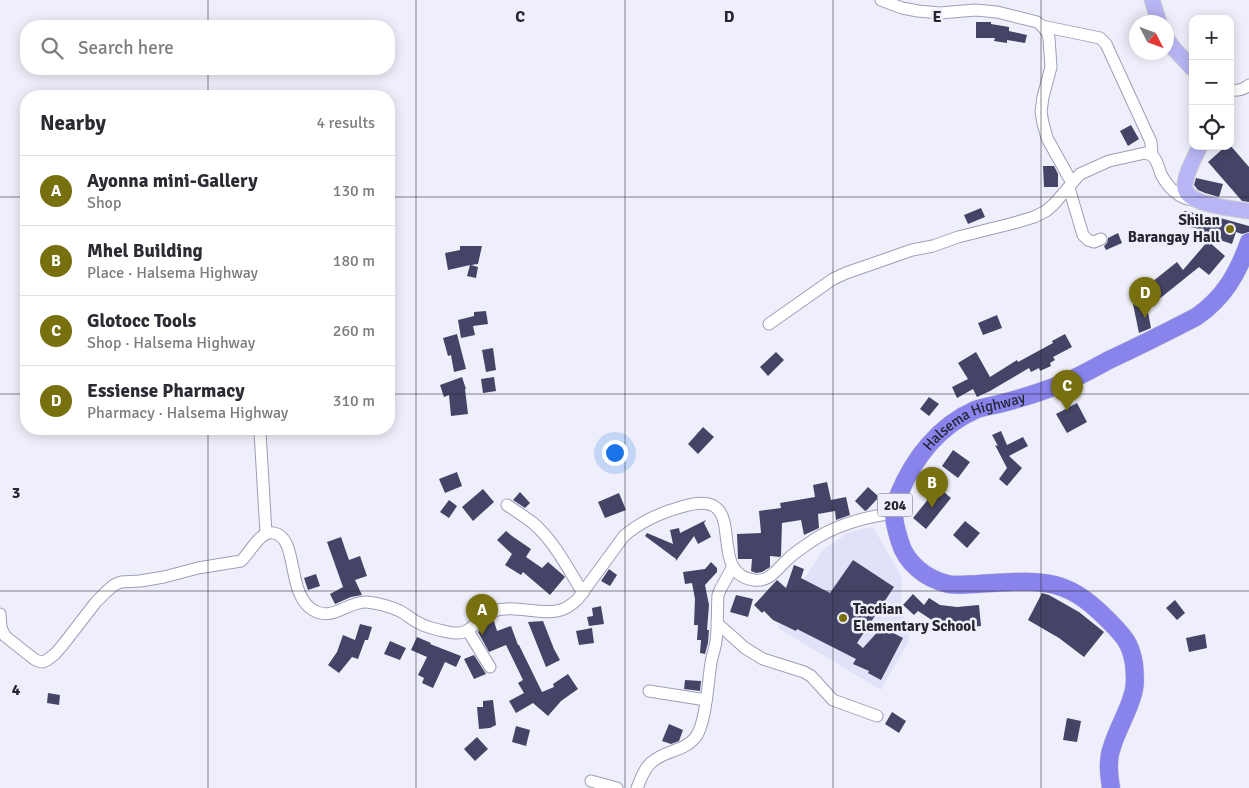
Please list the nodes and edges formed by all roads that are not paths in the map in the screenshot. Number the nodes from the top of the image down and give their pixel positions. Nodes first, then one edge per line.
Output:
1 (881, 0) edge
2 (1152, 0) edge
3 (1156, 15) edge
4 (1042, 26) junction
5 (1174, 49) edge
6 (1189, 64) edge
7 (1249, 84) edge
8 (1234, 90) edge
9 (1198, 150) edge
10 (1152, 155) junction
11 (1070, 185) junction
12 (1195, 200) junction
13 (1249, 211) edge
14 (1101, 239) dead end
15 (1249, 242) edge
16 (769, 324) dead end
17 (260, 435) edge
18 (507, 505) dead end
19 (894, 512) junction
20 (266, 534) junction
21 (732, 568) junction
22 (583, 593) junction
23 (0, 614) edge
24 (717, 623) junction
25 (468, 631) junction
26 (490, 667) dead end
27 (649, 691) dead end
28 (706, 700) junction
29 (877, 716) dead end
30 (592, 781) dead end
31 (616, 788) edge
32 (637, 788) edge
33 (1111, 788) edge

1 - 4 street
2 - 3 main road
4 - 10 street
4 - 11 street
5 - 6 main road
7 - 8 street
9 - 12 main road
10 - 11 street
10 - 12 street
11 - 14 street
11 - 16 street
12 - 13 main road
15 - 19 highway, Halsema Highway / 204
17 - 20 street
18 - 22 street
19 - 21 street
19 - 33 highway, Halsema Highway / 204
20 - 23 street
20 - 25 street
21 - 22 street
21 - 24 street
22 - 25 street
24 - 28 street
24 - 29 street
25 - 26 street
27 - 28 street
28 - 32 street
30 - 31 street

